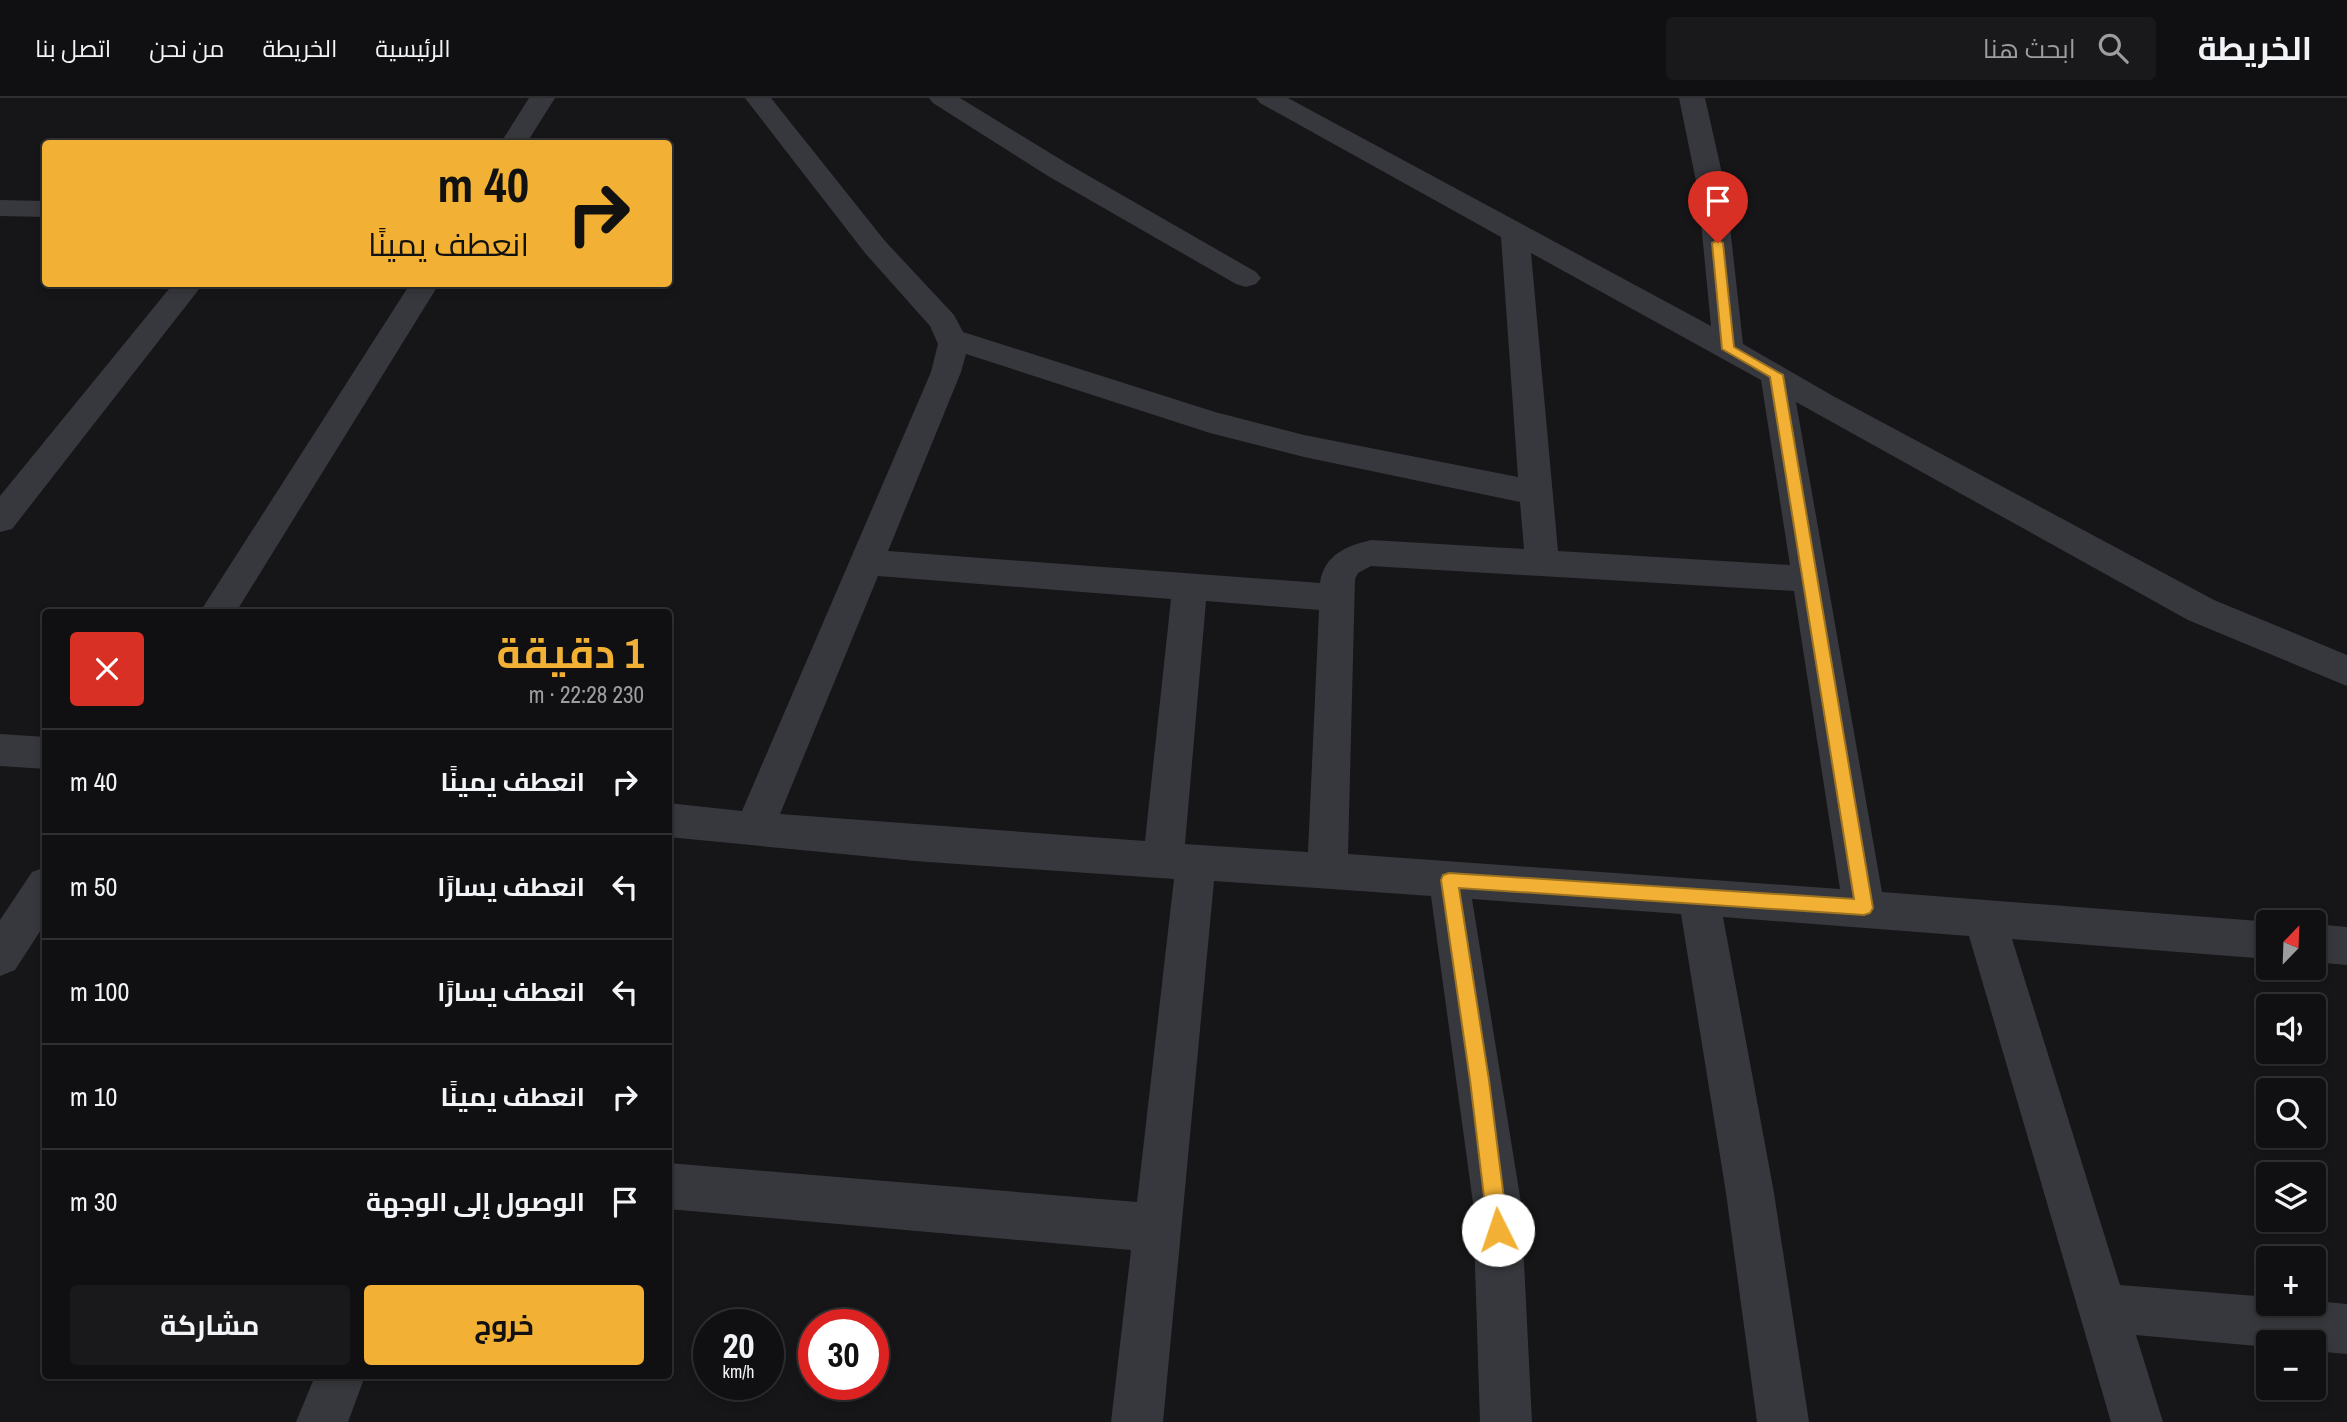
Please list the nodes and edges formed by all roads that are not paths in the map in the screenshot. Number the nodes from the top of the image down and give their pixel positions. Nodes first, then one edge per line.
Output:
1 (542, 98) edge
2 (758, 98) edge
3 (942, 98) edge
4 (1269, 98) edge
5 (1692, 98) edge
6 (516, 140) edge
7 (0, 208) edge
8 (42, 209) edge
9 (1515, 233) junction
10 (1246, 278) dead end
11 (186, 287) edge
12 (422, 287) edge
13 (951, 339) junction
14 (1728, 349) junction
15 (1776, 375) junction
16 (1536, 493) junction
17 (0, 520) edge
18 (865, 562) junction
19 (1542, 564) junction
20 (1809, 579) junction
21 (1190, 587) junction
22 (1337, 598) junction
23 (220, 609) edge
24 (2347, 671) edge
25 (0, 750) edge
26 (42, 753) edge
27 (672, 820) edge
28 (754, 829) junction
29 (1179, 862) junction
30 (1327, 871) junction
31 (1449, 880) junction
32 (1699, 898) junction
33 (26, 899) edge
34 (1864, 908) junction
35 (1985, 919) junction
36 (2256, 939) edge
37 (2326, 944) edge
38 (2347, 946) edge
39 (0, 956) edge
40 (672, 1186) edge
41 (1157, 1228) junction
42 (2103, 1308) junction
43 (2347, 1329) edge
44 (339, 1379) edge
45 (322, 1422) edge
46 (1138, 1422) edge
47 (1506, 1422) edge
48 (1783, 1422) edge
49 (2137, 1422) edge

1 - 6 street
2 - 13 street
3 - 10 street
4 - 9 street
5 - 14 street
7 - 8 street
9 - 14 street
9 - 16 street
11 - 17 street
12 - 23 street
13 - 16 street
13 - 18 street
14 - 15 street
15 - 20 street
15 - 24 street
16 - 19 street
18 - 21 street
18 - 28 street
19 - 20 street
19 - 22 street
20 - 34 street
21 - 22 street
21 - 29 street
22 - 30 street
25 - 26 street
27 - 28 street
28 - 29 street
29 - 30 street
29 - 41 street
30 - 31 street
31 - 32 street
31 - 47 street
32 - 34 street
32 - 48 street
33 - 39 street
34 - 35 street
35 - 36 street
35 - 42 street
37 - 38 street
40 - 41 street
41 - 46 street
42 - 43 street
42 - 49 street
44 - 45 street

